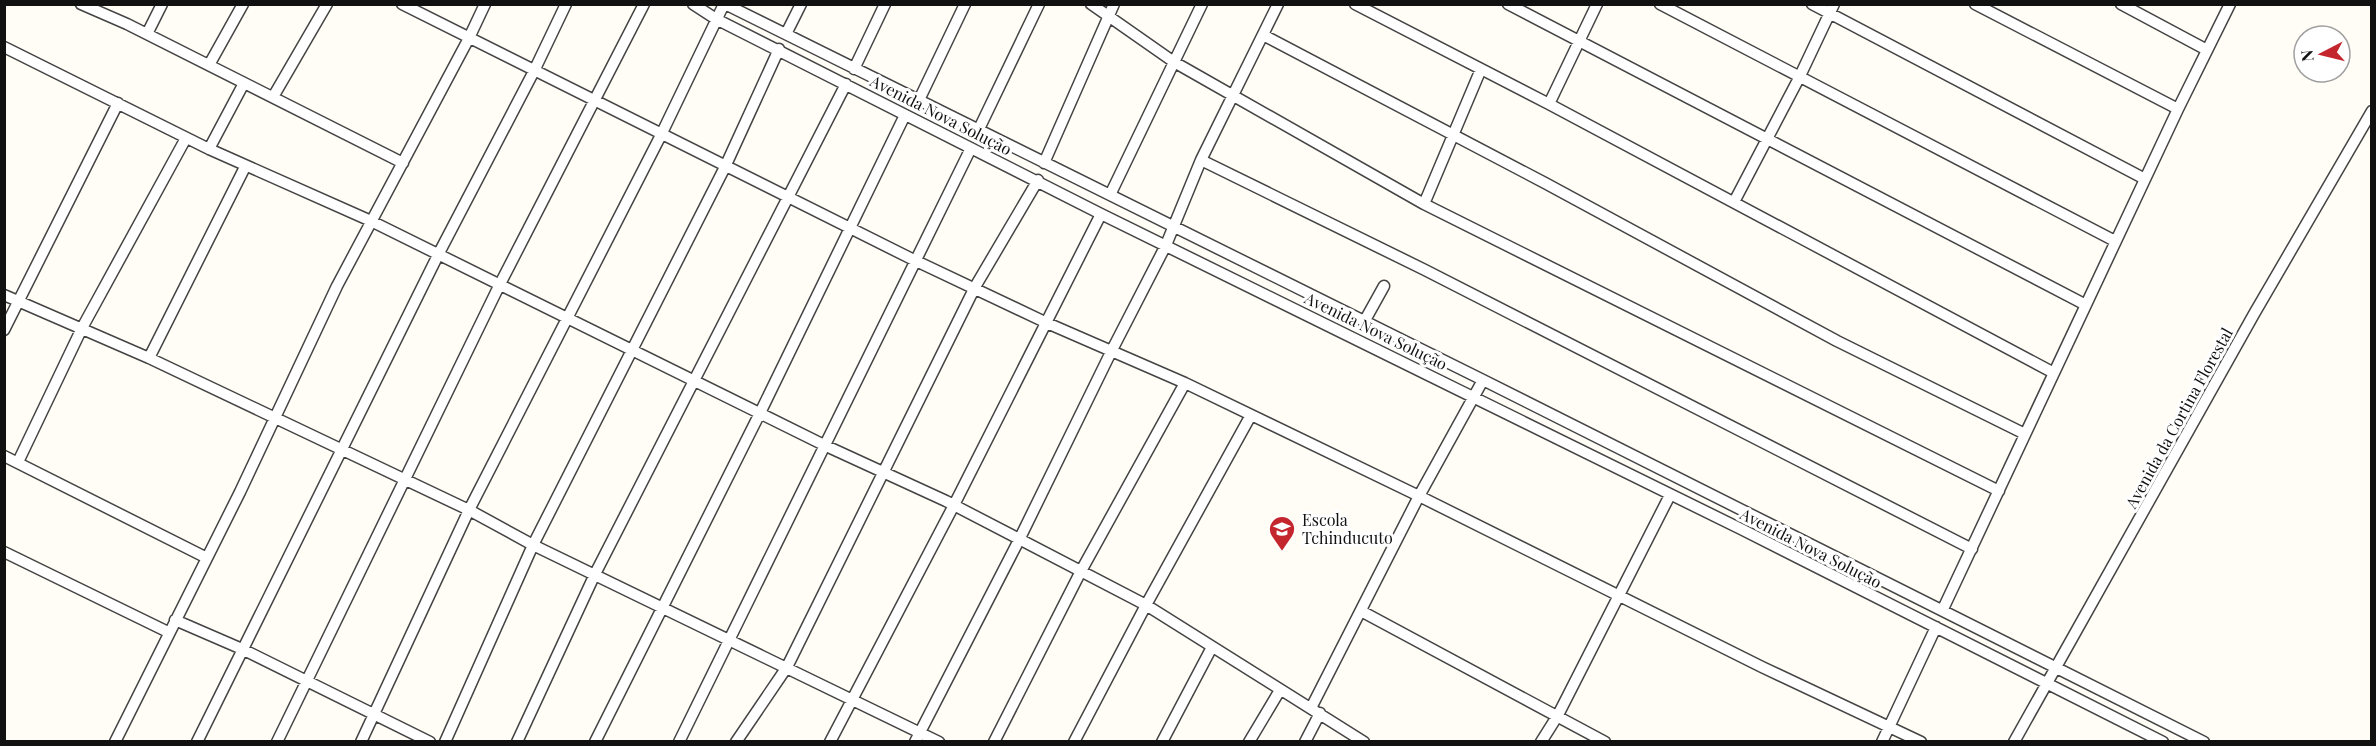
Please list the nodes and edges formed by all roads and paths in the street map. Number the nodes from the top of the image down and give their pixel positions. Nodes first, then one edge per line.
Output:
1 (81, 4) edge
2 (162, 4) edge
3 (243, 4) edge
4 (327, 4) edge
5 (402, 4) edge
6 (485, 4) edge
7 (566, 4) edge
8 (644, 4) edge
9 (693, 4) edge
10 (724, 4) edge
11 (801, 4) edge
12 (885, 4) edge
13 (965, 4) edge
14 (1039, 4) edge
15 (1091, 4) edge
16 (1114, 4) edge
17 (1202, 4) edge
18 (1278, 4) edge
19 (1355, 4) edge
20 (1508, 4) edge
21 (1597, 4) edge
22 (1660, 4) edge
23 (1812, 4) edge
24 (1975, 4) edge
25 (2121, 4) edge
26 (2230, 4) edge
27 (1832, 9) edge
28 (1108, 17) junction
29 (716, 19) junction
30 (147, 34) junction
31 (786, 34) junction
32 (1263, 35) junction
33 (469, 38) junction
34 (1579, 42) junction
35 (4, 47) edge
36 (779, 49) junction
37 (2207, 50) junction
38 (1174, 62) junction
39 (209, 65) junction
40 (854, 69) junction
41 (1481, 69) junction
42 (534, 71) junction
43 (1799, 78) junction
44 (244, 83) junction
45 (846, 84) junction
46 (1233, 96) junction
47 (273, 97) junction
48 (918, 100) junction
49 (594, 101) junction
50 (118, 103) junction
51 (1549, 104) junction
52 (2178, 109) junction
53 (2372, 111) edge
54 (905, 115) junction
55 (978, 131) junction
56 (661, 135) junction
57 (1455, 136) junction
58 (186, 138) junction
59 (1767, 139) junction
60 (971, 148) junction
61 (209, 150) junction
62 (1201, 160) junction
63 (403, 163) junction
64 (1044, 163) junction
65 (245, 167) junction
66 (724, 167) junction
67 (2145, 179) junction
68 (1038, 180) junction
69 (1110, 195) junction
70 (789, 198) junction
71 (1734, 202) junction
72 (1424, 204) junction
73 (1101, 214) junction
74 (371, 222) junction
75 (850, 227) junction
76 (1174, 227) junction
77 (2115, 242) junction
78 (1166, 245) junction
79 (438, 255) junction
80 (914, 260) junction
81 (500, 286) junction
82 (1384, 286) dead end
83 (975, 287) junction
84 (4, 295) edge
85 (19, 302) junction
86 (2086, 306) junction
87 (568, 319) junction
88 (1364, 322) junction
89 (1047, 323) junction
90 (82, 328) junction
91 (4, 330) edge
92 (632, 351) junction
93 (1111, 352) junction
94 (149, 358) junction
95 (2054, 373) junction
96 (1483, 380) junction
97 (696, 381) junction
98 (1185, 384) junction
99 (1475, 396) junction
100 (760, 412) junction
101 (1251, 415) junction
102 (274, 418) junction
103 (2025, 434) junction
104 (824, 445) junction
105 (342, 450) junction
106 (4, 456) edge
107 (18, 462) junction
108 (883, 472) junction
109 (404, 480) junction
110 (1999, 491) junction
111 (1670, 495) junction
112 (1419, 496) junction
113 (954, 505) junction
114 (469, 510) junction
115 (1019, 540) junction
116 (533, 545) junction
117 (1972, 549) junction
118 (4, 552) edge
119 (207, 558) junction
120 (1081, 571) junction
121 (595, 574) junction
122 (1617, 595) junction
123 (1146, 605) junction
124 (662, 606) junction
125 (1943, 609) junction
126 (1361, 611) junction
127 (175, 620) junction
128 (1936, 627) junction
129 (168, 632) junction
130 (729, 639) junction
131 (1212, 647) junction
132 (242, 649) junction
133 (2057, 666) junction
134 (787, 667) junction
135 (307, 681) junction
136 (2047, 683) junction
137 (1280, 690) junction
138 (854, 700) junction
139 (1316, 711) junction
140 (374, 714) junction
141 (1558, 715) junction
142 (1890, 726) junction
143 (917, 736) edge
144 (115, 741) edge
145 (197, 741) edge
146 (277, 741) edge
147 (361, 741) edge
148 (430, 741) edge
149 (445, 741) edge
150 (517, 741) edge
151 (595, 741) edge
152 (679, 741) edge
153 (736, 741) edge
154 (831, 741) edge
155 (939, 741) edge
156 (994, 741) edge
157 (1074, 741) edge
158 (1162, 741) edge
159 (1250, 741) edge
160 (1305, 741) edge
161 (1364, 741) edge
162 (1541, 741) edge
163 (1605, 741) edge
164 (1882, 741) edge
165 (1921, 741) edge
166 (2014, 741) edge
167 (2163, 741) edge
168 (2204, 741) edge

1 - 30 street
2 - 30 street
3 - 39 street
4 - 47 street
5 - 33 street
6 - 33 street
7 - 42 street
8 - 49 street
9 - 29 street, Avenida Nova Solução
10 - 29 street
10 - 31 street, Avenida Nova Solução
11 - 31 street
12 - 40 street
13 - 48 street
14 - 55 street
15 - 28 street
16 - 28 street
17 - 38 street
18 - 32 street
19 - 41 street
20 - 34 street
21 - 34 street
22 - 43 street
23 - 27 street
24 - 52 street
25 - 37 street
26 - 37 street
27 - 43 street
27 - 67 street
28 - 38 street
28 - 64 street
29 - 36 street, Avenida Nova Solução
29 - 56 street
30 - 39 street
31 - 40 street, Avenida Nova Solução
32 - 46 street
32 - 57 street
33 - 42 street
33 - 63 street
34 - 51 street
34 - 59 street
35 - 50 street
36 - 45 street, Avenida Nova Solução
36 - 66 street
37 - 52 street
38 - 46 street
38 - 69 street
39 - 44 street
40 - 48 street, Avenida Nova Solução
41 - 51 street
41 - 57 street
42 - 49 street
42 - 79 street
43 - 59 street
43 - 77 street
44 - 47 street
44 - 61 street
45 - 54 street, Avenida Nova Solução
45 - 70 street
46 - 62 street
46 - 72 street
47 - 63 street
48 - 55 street, Avenida Nova Solução
49 - 56 street
49 - 81 street
50 - 58 street
50 - 85 street
51 - 71 street
52 - 67 street
53 - 133 street, Avenida da Cortina Florestal
54 - 60 street, Avenida Nova Solução
54 - 75 street
55 - 64 street, Avenida Nova Solução
56 - 66 street
56 - 87 street
57 - 72 street
57 - 103 street
58 - 61 street
58 - 90 street
59 - 71 street
59 - 86 street
60 - 68 street, Avenida Nova Solução
60 - 80 street
61 - 65 street
62 - 76 street
62 - 117 street
63 - 74 street
64 - 69 street, Avenida Nova Solução
65 - 74 street
65 - 94 street
66 - 70 street
66 - 92 street
67 - 77 street
68 - 73 street, Avenida Nova Solução
68 - 83 street
69 - 76 street, Avenida Nova Solução
70 - 75 street
70 - 97 street
71 - 95 street
72 - 110 street
73 - 78 street, Avenida Nova Solução
73 - 89 street
74 - 79 street
74 - 102 street
75 - 80 street
75 - 100 street
76 - 78 street
76 - 88 street, Avenida Nova Solução
77 - 86 street
78 - 93 street
78 - 99 street, Avenida Nova Solução
79 - 81 street
79 - 105 street
80 - 83 street
80 - 104 street
81 - 87 street
81 - 109 street
82 - 88 street
83 - 89 street
83 - 108 street
84 - 85 street
85 - 90 street
85 - 91 street
86 - 95 street
87 - 92 street
87 - 114 street
88 - 96 street, Avenida Nova Solução
89 - 93 street
89 - 113 street
90 - 94 street
90 - 107 street
92 - 97 street
92 - 116 street
93 - 98 street
93 - 115 street
94 - 102 street
95 - 103 street
96 - 99 street
96 - 125 street, Avenida Nova Solução
97 - 100 street
97 - 121 street
98 - 101 street
98 - 120 street
99 - 111 street, Avenida Nova Solução
99 - 112 street
100 - 104 street
100 - 124 street
101 - 112 street
101 - 123 street
102 - 105 street
102 - 119 street
103 - 110 street
104 - 108 street
104 - 130 street
105 - 109 street
105 - 132 street
106 - 107 street
107 - 119 street
108 - 113 street
108 - 134 street
109 - 114 street
109 - 135 street
110 - 117 street
111 - 122 street
111 - 128 street, Avenida Nova Solução
112 - 122 street
112 - 126 street
113 - 115 street
113 - 138 street
114 - 116 street
114 - 140 street
115 - 120 street
115 - 143 street
116 - 121 street
116 - 149 street
117 - 125 street
118 - 129 street
119 - 127 street
120 - 123 street
120 - 156 street
121 - 124 street
121 - 150 street
122 - 141 street
122 - 142 street
123 - 131 street
123 - 157 street
124 - 130 street
124 - 151 street
125 - 133 street, Avenida Nova Solução
126 - 139 street
126 - 141 street
127 - 129 street
127 - 132 street
128 - 136 street, Avenida Nova Solução
128 - 142 street
129 - 144 street
130 - 134 street
130 - 152 street
131 - 137 street
131 - 158 street
132 - 135 street
132 - 145 street
133 - 136 street, Avenida da Cortina Florestal
133 - 168 street, Avenida Nova Solução
134 - 138 street
134 - 153 street
135 - 140 street
135 - 146 street
136 - 166 street, Avenida da Cortina Florestal
136 - 167 street, Avenida Nova Solução
137 - 139 street
137 - 159 street
138 - 143 street
138 - 154 street
139 - 160 street
139 - 161 street
140 - 147 street
140 - 148 street
141 - 162 street
141 - 163 street
142 - 164 street
142 - 165 street
143 - 155 street

